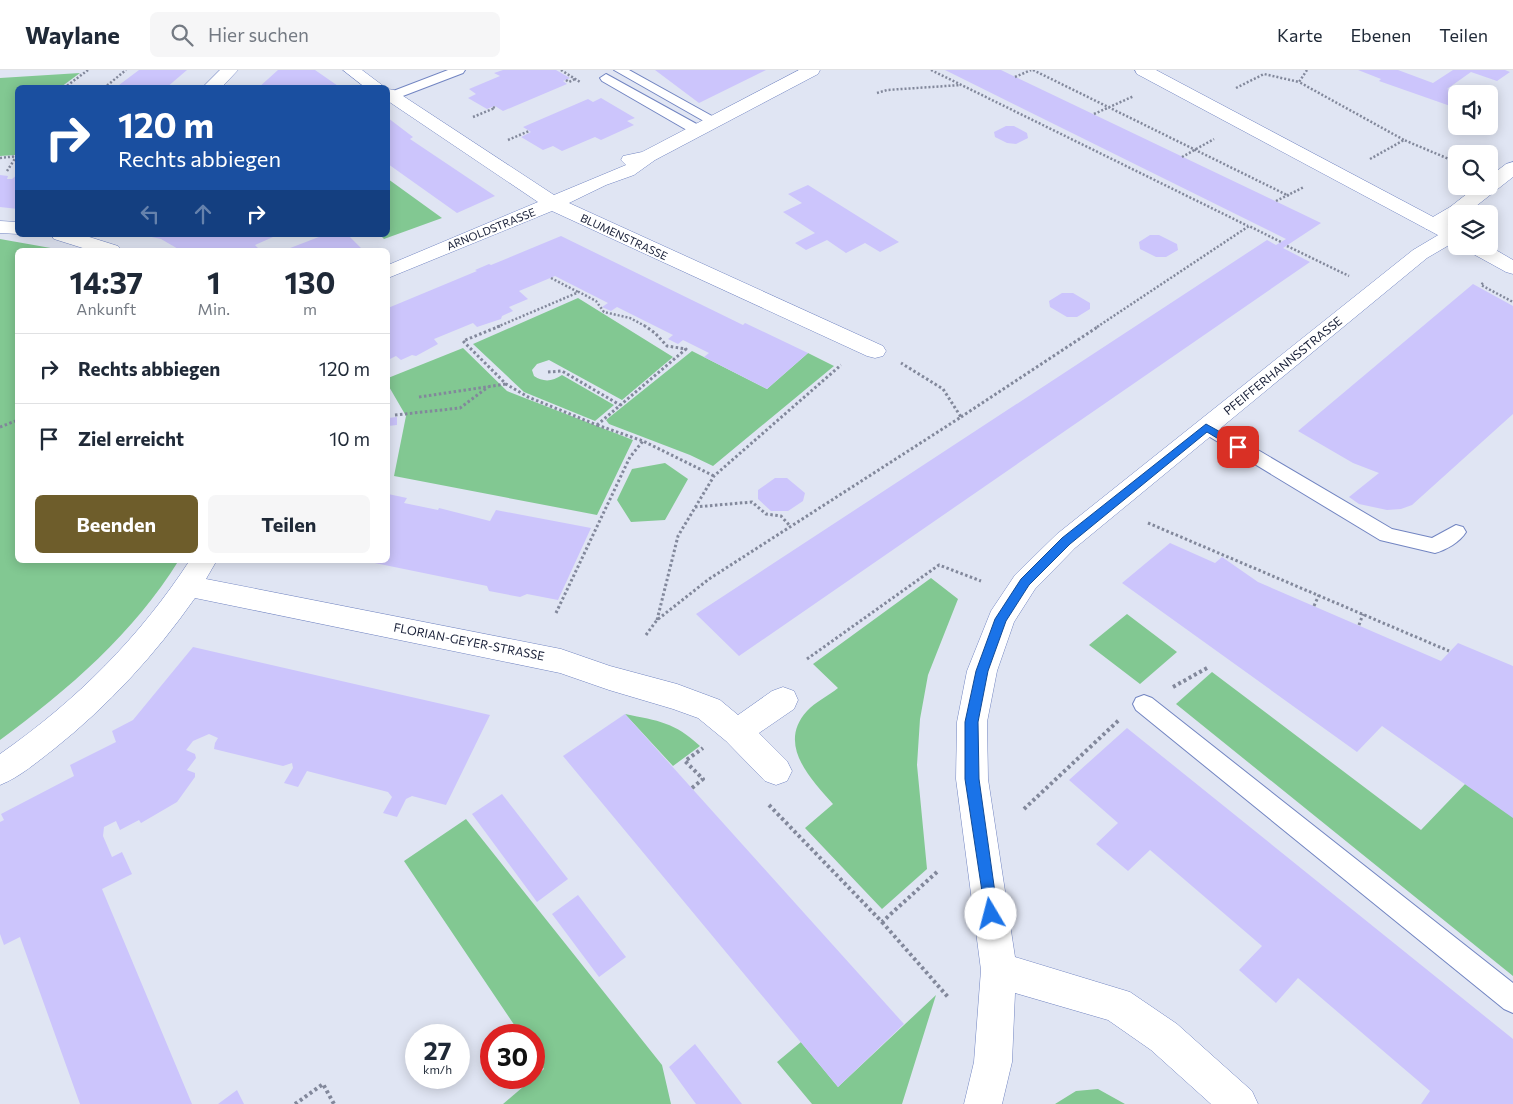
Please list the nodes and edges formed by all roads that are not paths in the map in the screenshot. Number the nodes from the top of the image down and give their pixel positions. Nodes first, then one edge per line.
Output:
1 (230, 70) edge
2 (351, 70) edge
3 (459, 70) edge
4 (620, 70) edge
5 (812, 70) edge
6 (1143, 70) edge
7 (606, 78) dead end
8 (213, 85) edge
9 (375, 85) edge
10 (390, 91) edge
11 (390, 95) edge
12 (714, 121) junction
13 (697, 130) junction
14 (1513, 168) edge
15 (554, 204) junction
16 (1466, 205) edge
17 (0, 227) edge
18 (15, 228) edge
19 (1448, 233) edge
20 (68, 237) edge
21 (1448, 239) edge
22 (104, 248) edge
23 (1489, 255) edge
24 (1513, 268) edge
25 (390, 271) edge
26 (876, 351) road end
27 (1206, 428) junction
28 (1456, 532) dead end
29 (202, 563) edge
30 (188, 586) junction
31 (783, 700) dead end
32 (1144, 704) road end
33 (737, 732) junction
34 (0, 771) edge
35 (776, 771) dead end
36 (998, 970) junction
37 (1513, 1000) edge
38 (983, 1104) edge
39 (1239, 1104) edge

1 - 8 street
2 - 9 street, BLUMENSTRASSE
3 - 10 lane
4 - 12 lane
5 - 12 street, ARNOLDSTRASSE
6 - 19 street
7 - 13 lane
11 - 15 street, BLUMENSTRASSE
12 - 13 street, ARNOLDSTRASSE
13 - 15 street, ARNOLDSTRASSE
14 - 16 street, PFEIFFERHANNSSTRASSE
15 - 25 street, ARNOLDSTRASSE
15 - 26 street, BLUMENSTRASSE
17 - 18 street
20 - 22 street
21 - 27 street, PFEIFFERHANNSSTRASSE
23 - 24 street
27 - 28 lane
27 - 36 street, PFEIFFERHANNSSTRASSE
29 - 30 street
30 - 33 street, FLORIAN-GEYER-STRASSE
30 - 34 street
31 - 33 street
32 - 37 lane
33 - 35 street, FLORIAN-GEYER-STRASSE
36 - 38 street, PFEIFFERHANNSSTRASSE
36 - 39 street

